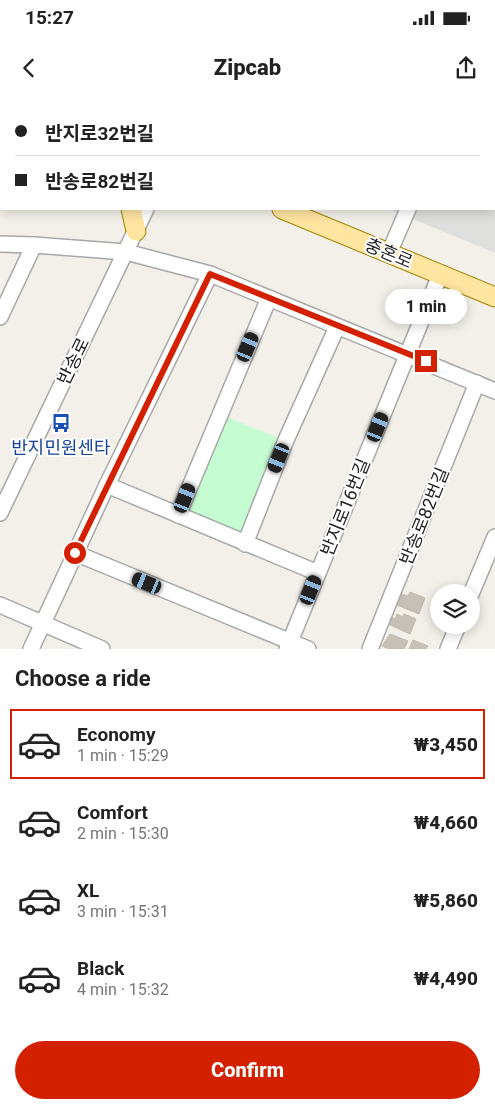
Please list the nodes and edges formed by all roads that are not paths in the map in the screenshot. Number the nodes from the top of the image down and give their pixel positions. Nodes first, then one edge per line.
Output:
1 (131, 210) edge
2 (146, 210) edge
3 (284, 210) edge
4 (408, 210) edge
5 (136, 230) junction
6 (0, 244) edge
7 (34, 245) junction
8 (126, 252) junction
9 (389, 253) junction
10 (210, 274) junction
11 (440, 275) junction
12 (495, 297) edge
13 (269, 298) junction
14 (0, 317) edge
15 (338, 327) junction
16 (408, 354) junction
17 (477, 383) junction
18 (495, 391) edge
19 (107, 485) junction
20 (0, 513) edge
21 (178, 515) junction
22 (495, 537) edge
23 (245, 544) junction
24 (75, 553) junction
25 (318, 573) junction
26 (475, 584) edge
27 (0, 606) edge
28 (44, 624) junction
29 (454, 634) edge
30 (288, 645) edge
31 (31, 649) edge
32 (102, 649) edge
33 (308, 649) edge
34 (370, 649) edge
35 (448, 649) edge

1 - 5 main road
2 - 5 street, 반송로
3 - 9 main road, 충혼로
4 - 9 street
5 - 8 street, 반송로
6 - 7 street
7 - 8 street
7 - 14 street
8 - 10 street
8 - 20 street, 반송로
9 - 11 main road, 충혼로
10 - 13 street
10 - 19 street
11 - 12 main road, 충혼로
11 - 16 street, 반지로16번길
13 - 15 street
13 - 21 street
15 - 16 street
15 - 23 street
16 - 17 street
16 - 25 street, 반지로16번길
17 - 18 street
17 - 34 street, 반송로82번길
19 - 21 street, 반지로16번길
19 - 24 street
21 - 23 street, 반지로16번길
22 - 26 street
23 - 25 street, 반지로16번길
24 - 28 street
24 - 30 street
25 - 30 street, 반지로16번길
27 - 28 street
28 - 31 street
28 - 32 street
29 - 35 street
30 - 33 street

